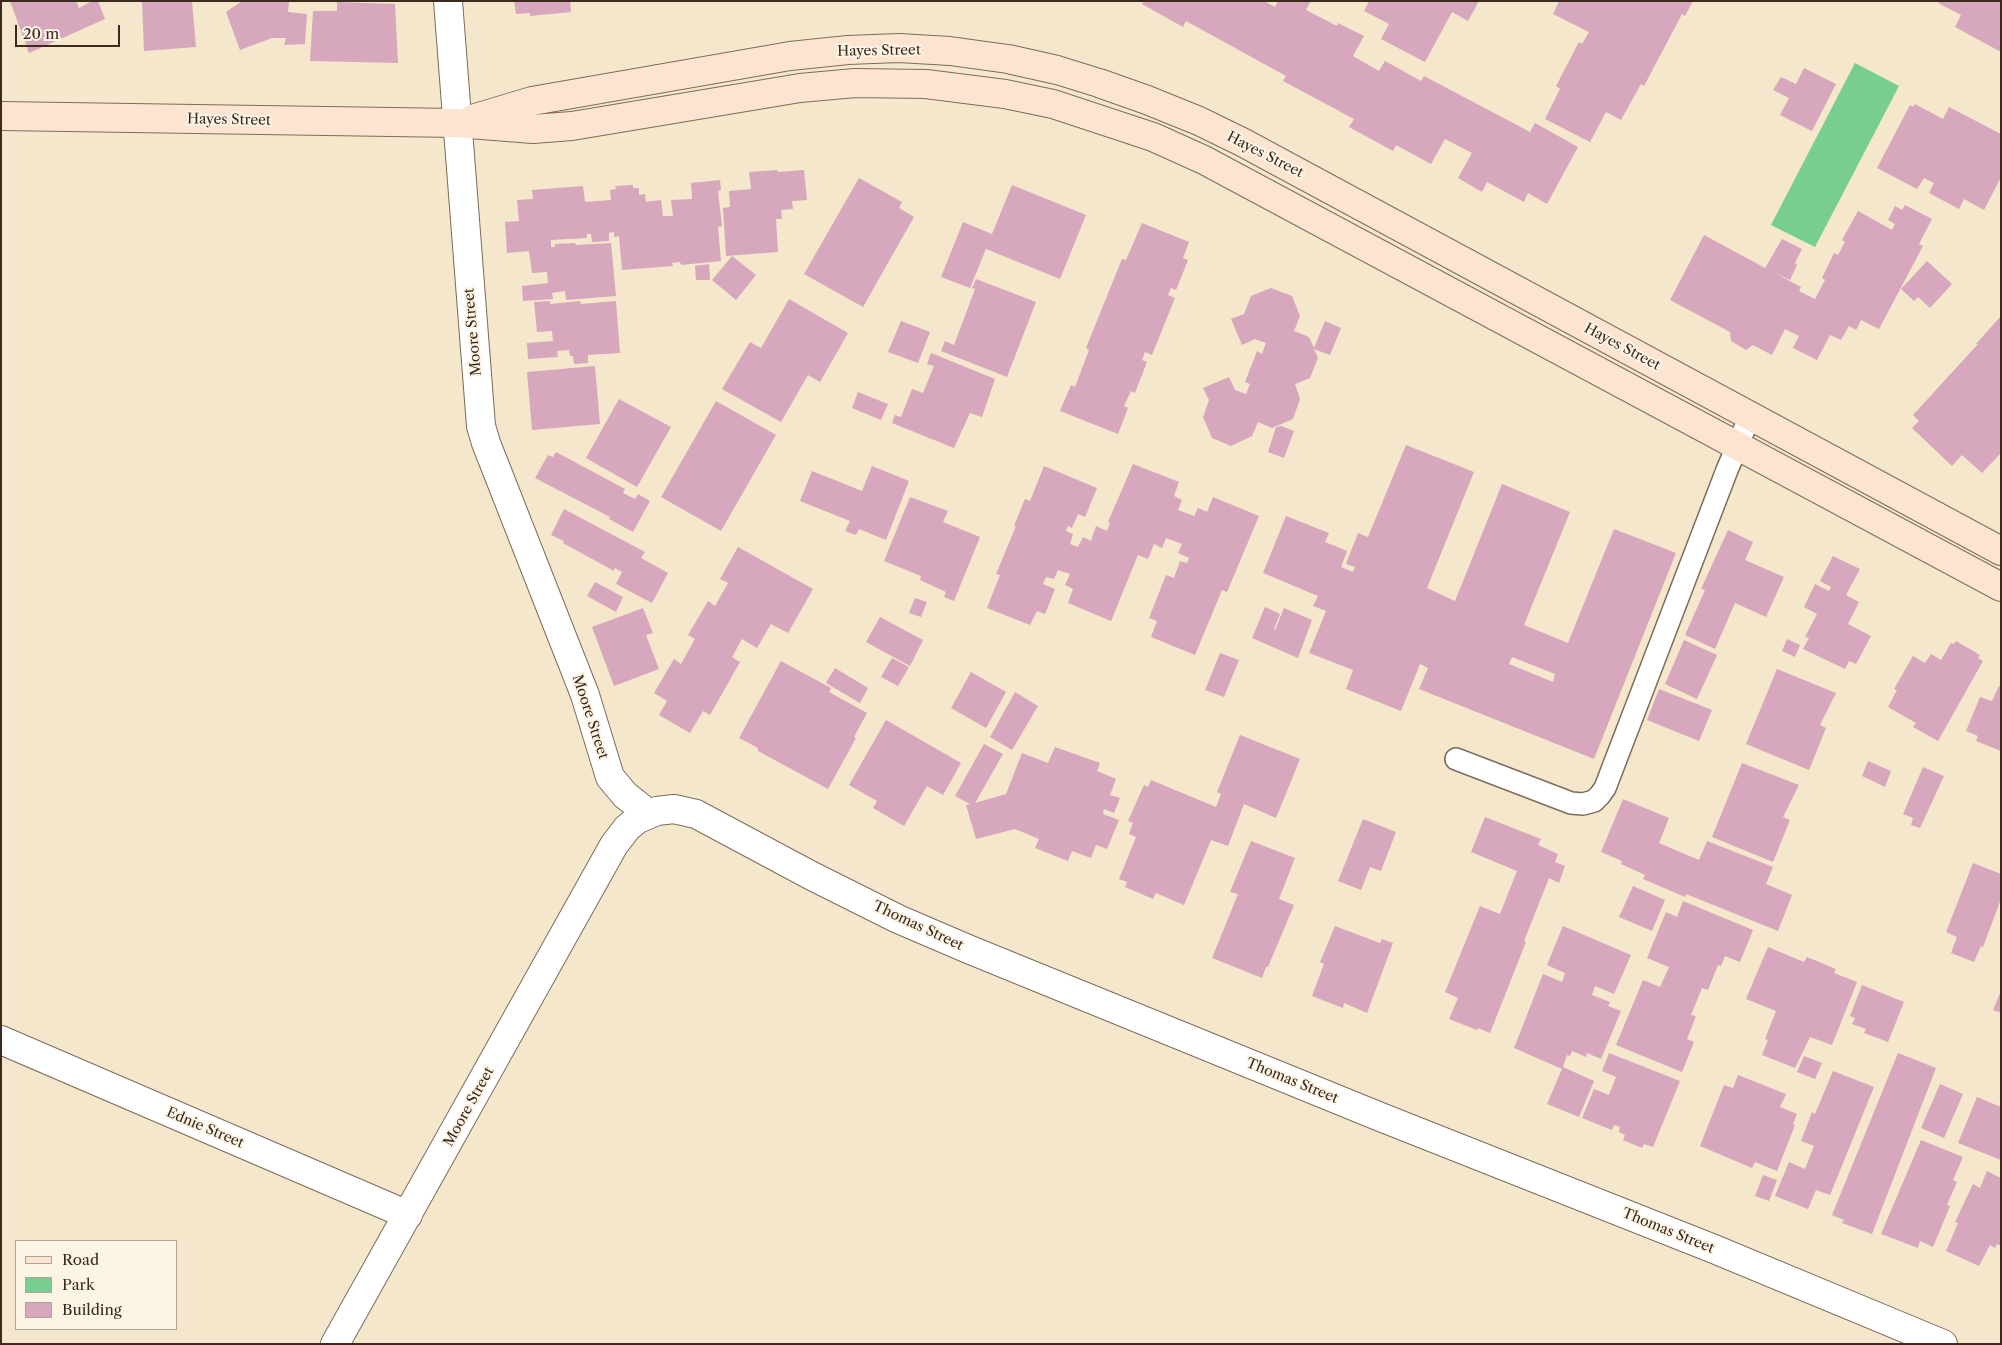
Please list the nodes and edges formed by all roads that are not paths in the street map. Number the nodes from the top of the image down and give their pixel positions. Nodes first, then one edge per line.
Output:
1 (448, 1) edge
2 (1, 116) edge
3 (456, 123) junction
4 (1750, 416) junction
5 (1737, 446) junction
6 (2001, 551) edge
7 (2001, 587) edge
8 (1456, 759) dead end
9 (649, 814) junction
10 (1, 1040) edge
11 (408, 1215) junction
12 (335, 1344) edge
13 (1943, 1344) edge

1 - 3 street, Moore Street
2 - 3 street, Hayes Street
3 - 4 street, Hayes Street
3 - 5 street, Hayes Street
3 - 9 street, Moore Street
4 - 5 lane
4 - 6 street, Hayes Street
5 - 7 street, Hayes Street
5 - 8 lane
9 - 11 street, Moore Street
9 - 13 street, Thomas Street
10 - 11 street, Ednie Street
11 - 12 street, Moore Street

